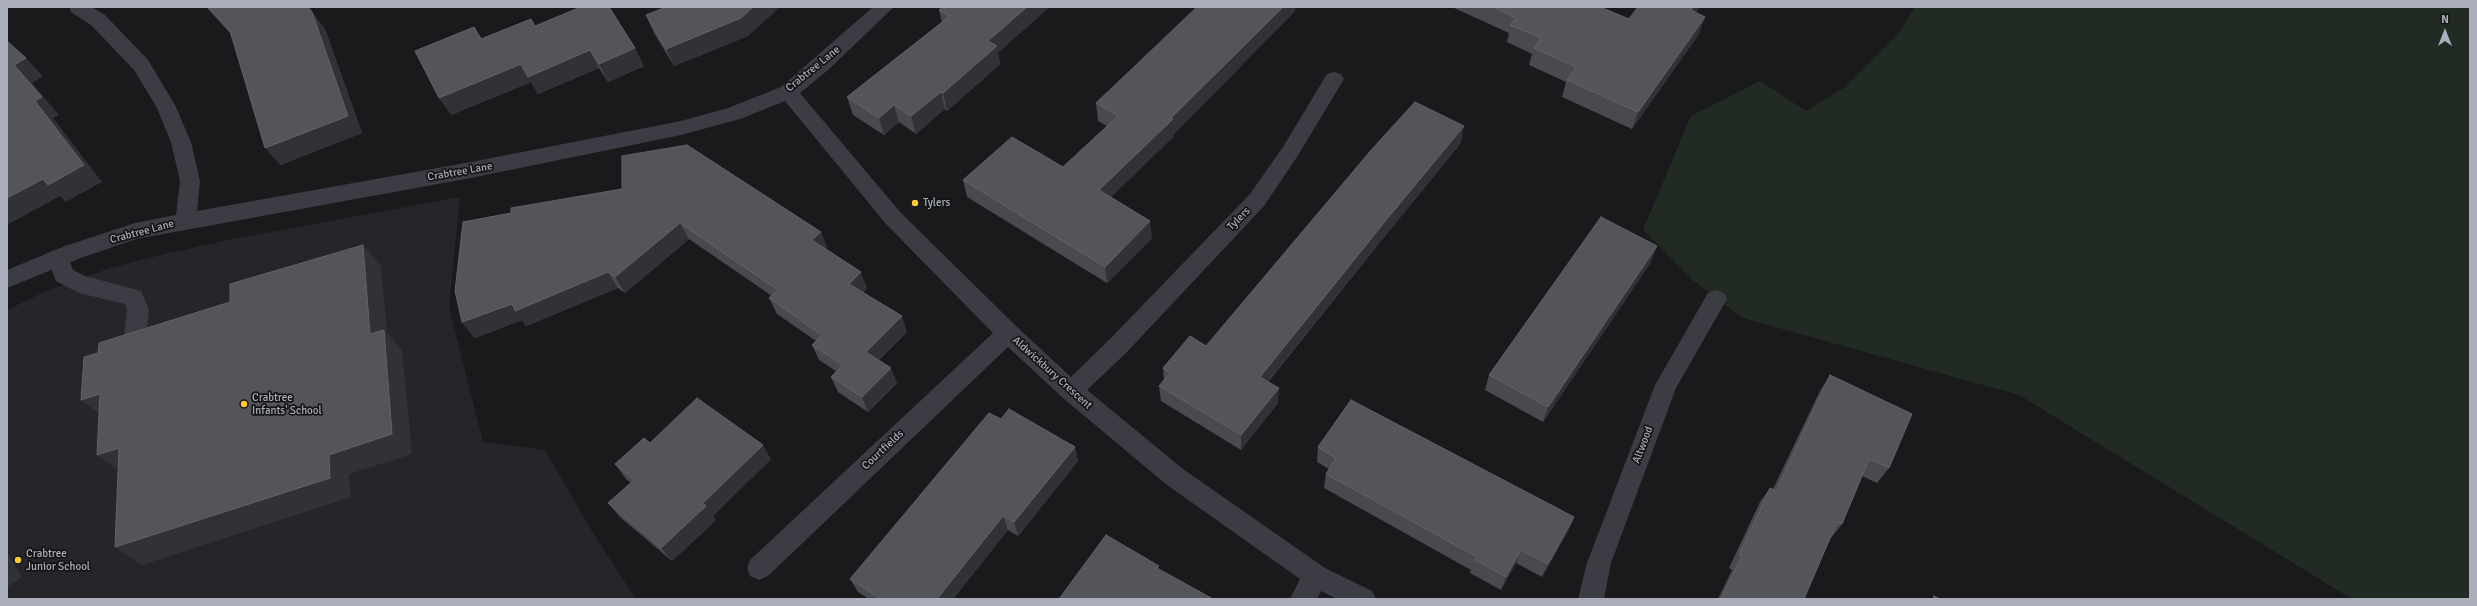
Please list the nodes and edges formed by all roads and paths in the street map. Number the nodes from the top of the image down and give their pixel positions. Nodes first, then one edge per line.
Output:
1 (78, 7) edge
2 (884, 7) edge
3 (1334, 79) dead end
4 (788, 92) junction
5 (186, 221) junction
6 (58, 258) junction
7 (7, 279) edge
8 (1716, 299) dead end
9 (1008, 332) junction
10 (134, 345) edge
11 (1071, 391) junction
12 (759, 568) dead end
13 (1316, 576) junction
14 (1303, 599) edge
15 (1363, 599) edge
16 (1591, 599) edge

1 - 5 street
2 - 4 street, Crabtree Lane
3 - 11 street, Tylers
4 - 5 street, Crabtree Lane
4 - 9 street, Aldwickbury Crescent
5 - 6 street, Crabtree Lane
6 - 7 street, Crabtree Lane
6 - 10 street
8 - 16 street, Altwood
9 - 11 street, Aldwickbury Crescent
9 - 12 street, Courtfields
11 - 13 street, Aldwickbury Crescent
13 - 14 street
13 - 15 street, Aldwickbury Crescent

